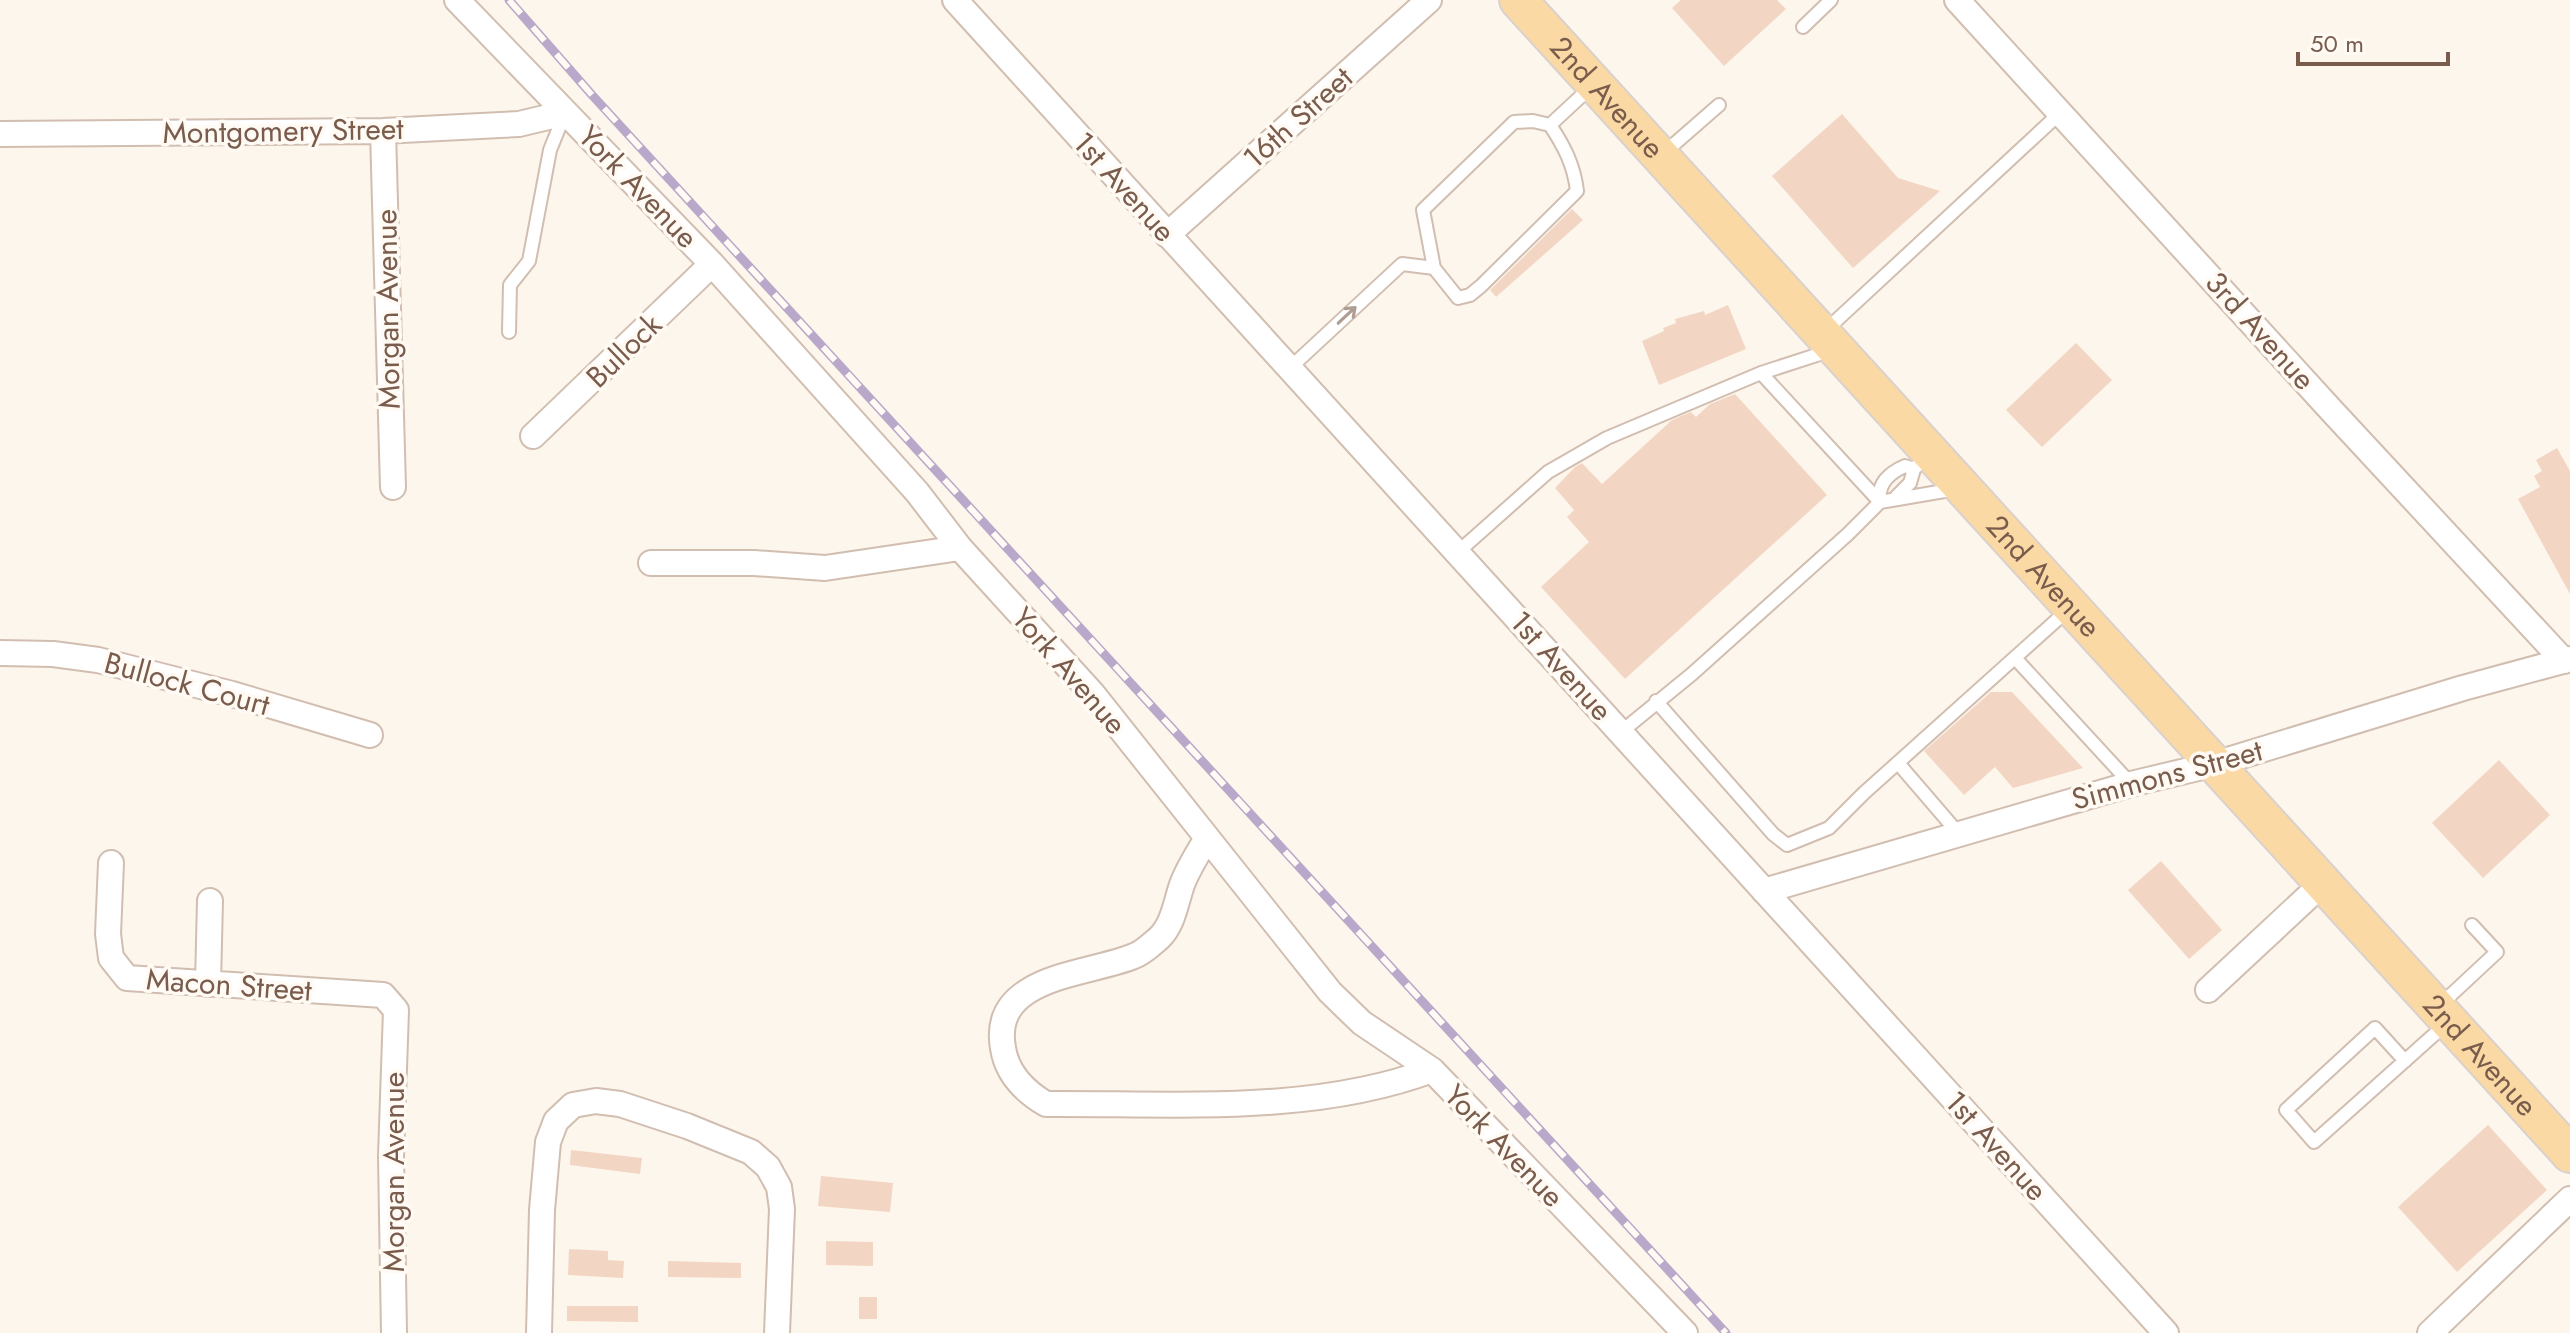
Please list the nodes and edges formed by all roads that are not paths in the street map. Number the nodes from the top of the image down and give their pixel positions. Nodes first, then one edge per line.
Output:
1 (457, 0) edge
2 (955, 0) edge
3 (1429, 0) edge
4 (1518, 0) edge
5 (1831, 0) edge
6 (1957, 0) edge
7 (1803, 27) dead end
8 (1594, 84) junction
9 (1719, 105) dead end
10 (565, 113) junction
11 (2060, 113) junction
12 (1550, 125) junction
13 (383, 131) junction
14 (0, 134) edge
15 (1660, 157) junction
16 (1167, 235) junction
17 (712, 264) junction
18 (1434, 268) junction
19 (509, 332) dead end
20 (1829, 341) junction
21 (1290, 368) junction
22 (1761, 373) junction
23 (533, 436) dead end
24 (1923, 461) junction
25 (393, 487) dead end
26 (1961, 488) junction
27 (1896, 497) junction
28 (1880, 502) junction
29 (960, 548) junction
30 (1458, 552) junction
31 (651, 563) dead end
32 (2072, 607) junction
33 (0, 653) edge
34 (2015, 658) junction
35 (2568, 663) edge
36 (1656, 701) junction
37 (1621, 732) junction
38 (370, 735) dead end
39 (1898, 763) junction
40 (2215, 764) junction
41 (2131, 784) junction
42 (1959, 834) junction
43 (1207, 838) junction
44 (111, 863) dead end
45 (2324, 882) junction
46 (1764, 891) junction
47 (210, 901) dead end
48 (2472, 925) dead end
49 (208, 984) junction
50 (2208, 990) dead end
51 (396, 1010) joint
52 (2443, 1015) junction
53 (2405, 1061) junction
54 (1432, 1070) junction
55 (2570, 1154) edge
56 (2570, 1199) edge
57 (394, 1333) edge
58 (539, 1333) edge
59 (777, 1333) edge
60 (1685, 1333) edge
61 (2166, 1333) edge
62 (2430, 1333) edge

1 - 10 street, York Avenue
2 - 16 street, 1st Avenue
3 - 16 street, 16th Street
4 - 8 main road, 2nd Avenue
5 - 7 lane
6 - 11 street, 3rd Avenue
8 - 12 lane
8 - 15 main road, 2nd Avenue
9 - 15 lane
10 - 13 street, Montgomery Street
10 - 17 street, York Avenue
10 - 19 lane
11 - 20 lane
11 - 35 street, 3rd Avenue
12 - 18 lane
12 - 18 lane
13 - 14 street, Montgomery Street
13 - 25 street, Morgan Avenue
15 - 20 main road, 2nd Avenue
16 - 21 street, 1st Avenue
17 - 23 street, Bullock
17 - 29 street, York Avenue
21 -> 18 lane
20 - 22 lane
20 - 24 main road, 2nd Avenue
21 - 30 street, 1st Avenue
22 - 28 lane
22 - 30 lane
24 - 26 main road, 2nd Avenue
24 - 27 lane
24 - 28 lane
26 - 27 lane
26 - 32 main road, 2nd Avenue
27 - 28 lane
28 - 36 lane
29 - 31 street
29 - 43 street, York Avenue
30 - 37 street, 1st Avenue
32 - 34 lane
32 - 40 main road, 2nd Avenue
33 - 38 street, Bullock Court
34 - 39 lane
34 - 41 lane
35 - 40 street, Simmons Street
36 - 37 lane
36 - 39 lane
37 - 46 street, 1st Avenue
39 - 42 lane
40 - 41 street, Simmons Street
40 - 45 main road, 2nd Avenue
41 - 42 street, Simmons Street
42 - 46 street, Simmons Street
43 - 54 street, York Avenue
43 - 54 street
44 - 49 street, Macon Street
45 - 50 street
45 - 52 main road, 2nd Avenue
46 - 61 street, 1st Avenue
47 - 49 street
48 - 52 lane
49 - 51 street, Macon Street
51 - 57 street, Morgan Avenue
52 - 53 lane
52 - 55 main road, 2nd Avenue
53 - 53 lane
54 - 60 street, York Avenue
56 - 62 street
58 - 59 street

